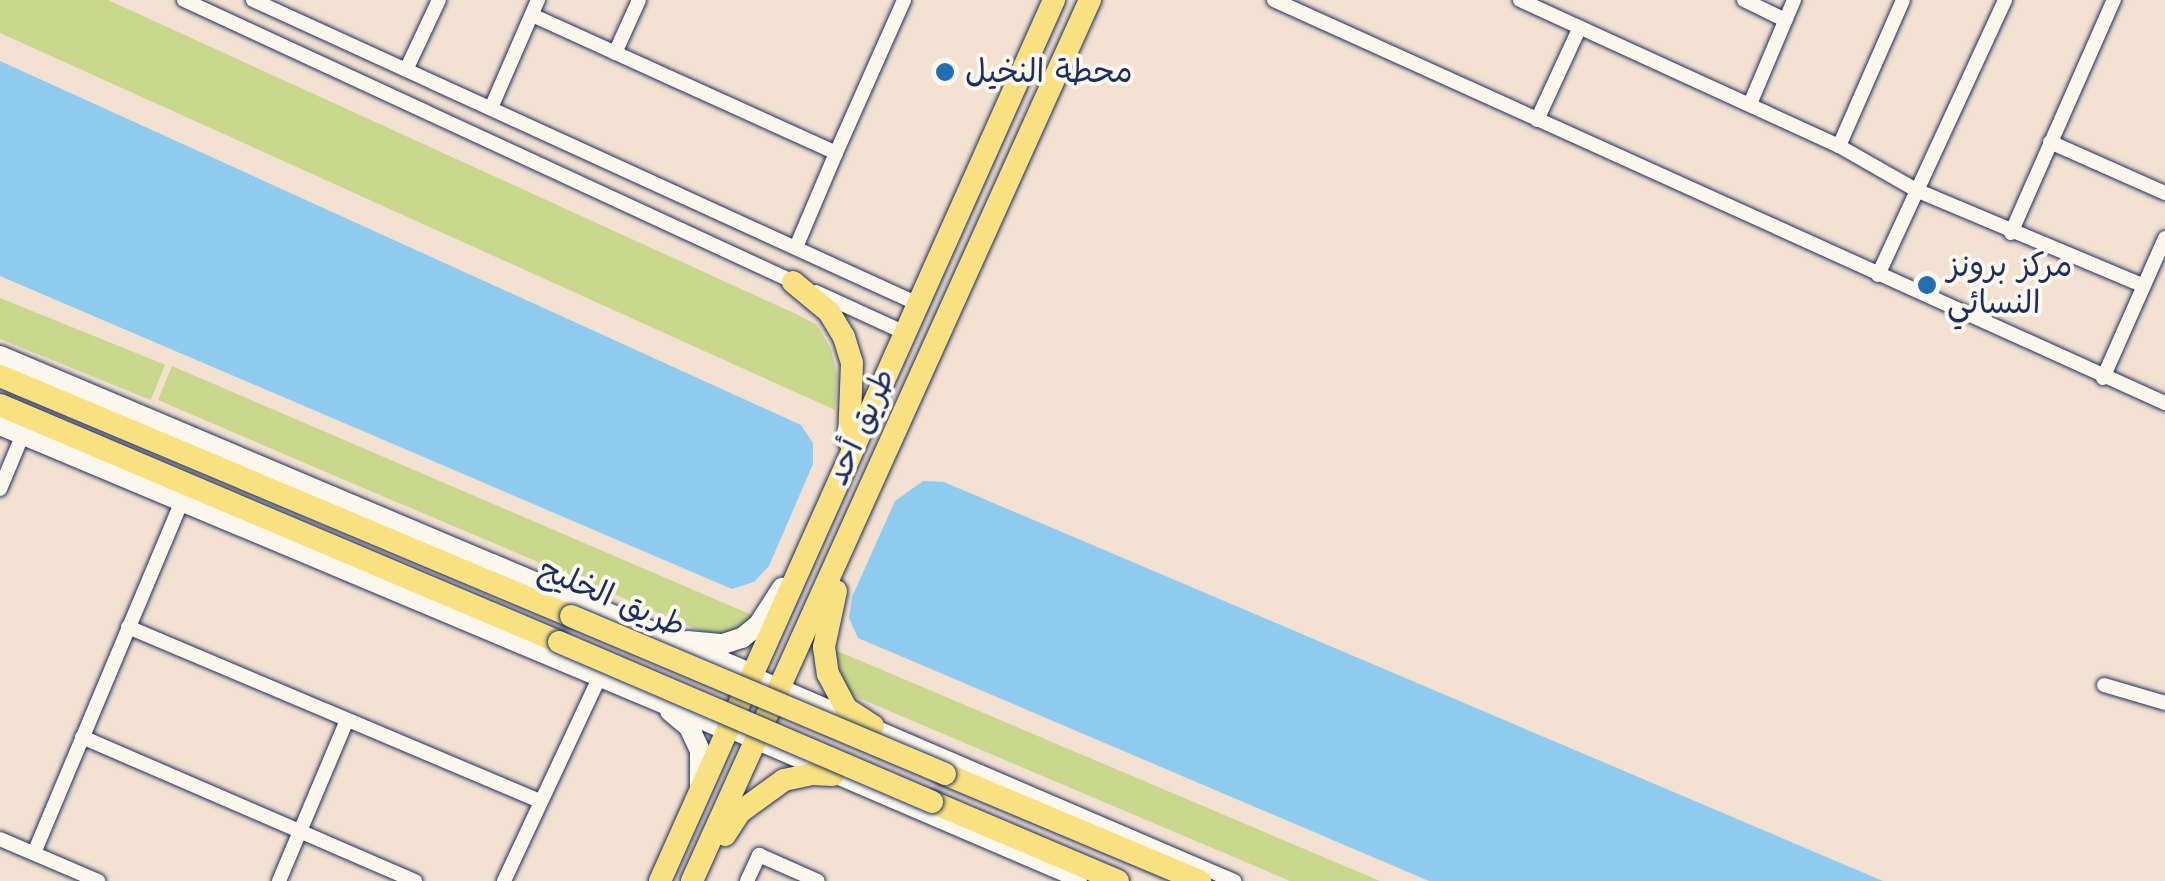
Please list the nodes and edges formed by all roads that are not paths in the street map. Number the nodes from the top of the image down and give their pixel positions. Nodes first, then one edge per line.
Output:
1 (184, 0) edge
2 (253, 0) edge
3 (438, 0) edge
4 (639, 0) edge
5 (904, 0) edge
6 (1054, 0) edge
7 (1090, 0) edge
8 (1274, 0) edge
9 (1520, 0) edge
10 (1744, 0) edge
11 (1794, 0) edge
12 (1903, 0) edge
13 (2005, 0) edge
14 (2114, 0) edge
15 (535, 7) edge
16 (1786, 20) junction
17 (1580, 27) junction
18 (615, 53) junction
19 (406, 70) junction
20 (1750, 104) junction
21 (491, 108) junction
22 (1538, 120) junction
23 (2050, 142) junction
24 (1838, 146) junction
25 (1604, 150) junction
26 (836, 154) junction
27 (1616, 171) dead end
28 (1916, 190) junction
29 (2165, 193) edge
30 (2012, 232) junction
31 (2165, 238) edge
32 (1801, 240) junction
33 (796, 245) junction
34 (1813, 262) dead end
35 (1878, 276) junction
36 (794, 282) junction
37 (2144, 286) junction
38 (918, 304) junction
39 (905, 333) junction
40 (0, 356) edge
41 (0, 376) edge
42 (2102, 378) junction
43 (2165, 403) edge
44 (0, 405) edge
45 (120, 406) junction
46 (75, 407) junction
47 (0, 425) edge
48 (24, 434) junction
49 (844, 471) junction
50 (0, 489) edge
51 (185, 493) junction
52 (278, 522) junction
53 (241, 523) junction
54 (840, 553) junction
55 (800, 568) junction
56 (128, 627) junction
57 (668, 638) junction
58 (688, 648) junction
59 (752, 674) junction
60 (600, 676) junction
61 (2104, 685) dead end
62 (780, 686) junction
63 (634, 690) junction
64 (655, 699) junction
65 (2165, 703) edge
66 (847, 715) junction
67 (347, 720) junction
68 (873, 726) junction
69 (728, 730) junction
70 (82, 737) junction
71 (755, 742) junction
72 (824, 771) junction
73 (700, 792) junction
74 (540, 801) junction
75 (302, 832) junction
76 (0, 839) edge
77 (34, 853) junction
78 (696, 872) edge
79 (98, 881) edge
80 (279, 881) edge
81 (416, 881) edge
82 (504, 881) edge
83 (660, 881) edge
84 (747, 881) edge
85 (818, 881) edge
86 (1080, 881) edge
87 (1118, 881) edge
88 (1200, 881) edge
89 (1234, 881) edge

1 - 36 street
2 - 19 street
3 - 19 street
4 - 18 street
5 - 26 street
6 - 38 main road, طريق أحد
7 - 54 main road, طريق أحد
8 - 22 street
9 - 17 street
10 - 16 street
11 - 16 street
12 - 24 street
13 - 28 street
14 - 23 street
15 - 18 street
15 - 21 street
16 - 20 street
17 - 20 street
17 - 22 street
18 - 26 street
19 - 21 street
20 - 24 street
21 - 33 street
22 - 25 street
23 - 29 street
23 - 30 street
24 - 28 street
25 - 27 street
25 - 32 street
26 - 33 street
28 - 30 street
28 - 35 street
30 - 37 street
31 - 37 street
32 - 34 street
32 - 35 street
33 - 38 street
35 - 42 street
36 - 39 street
36 - 49 main road
37 - 42 street
38 - 39 main road, طريق أحد
39 - 49 main road, طريق أحد
40 - 45 main road
41 - 46 main road, طريق الخليج
42 - 43 street
44 - 51 main road, طريق الخليج
45 - 46 main road
45 - 57 main road
46 - 88 main road, طريق الخليج, bridge
47 - 48 main road
48 - 50 street
48 - 51 main road
49 - 55 main road, طريق أحد
51 - 52 main road, طريق الخليج
51 - 53 main road
51 - 56 street
52 - 53 main road
52 - 87 main road, طريق الخليج, bridge
53 - 60 main road
54 - 62 main road, طريق أحد
54 - 68 main road
55 - 57 main road
55 - 59 main road, طريق أحد
56 - 67 street
56 - 70 street
57 - 58 main road
58 - 59 main road
58 - 64 main road
59 - 62 street
59 - 69 main road, طريق أحد
60 - 63 main road
60 - 74 street
61 - 65 street
62 - 66 street
62 - 71 main road, طريق أحد
63 - 64 main road
63 - 73 main road
64 - 69 main road
66 - 68 street
66 - 72 street
67 - 74 street
67 - 75 street
68 - 89 street
69 - 71 street
69 - 73 main road, طريق أحد
70 - 75 street
70 - 77 street
71 - 72 street
71 - 78 main road, طريق أحد
72 - 78 main road
72 - 86 street
73 - 83 main road, طريق أحد
74 - 82 street
75 - 80 street
75 - 81 street
76 - 77 street
77 - 79 street
84 - 85 street

